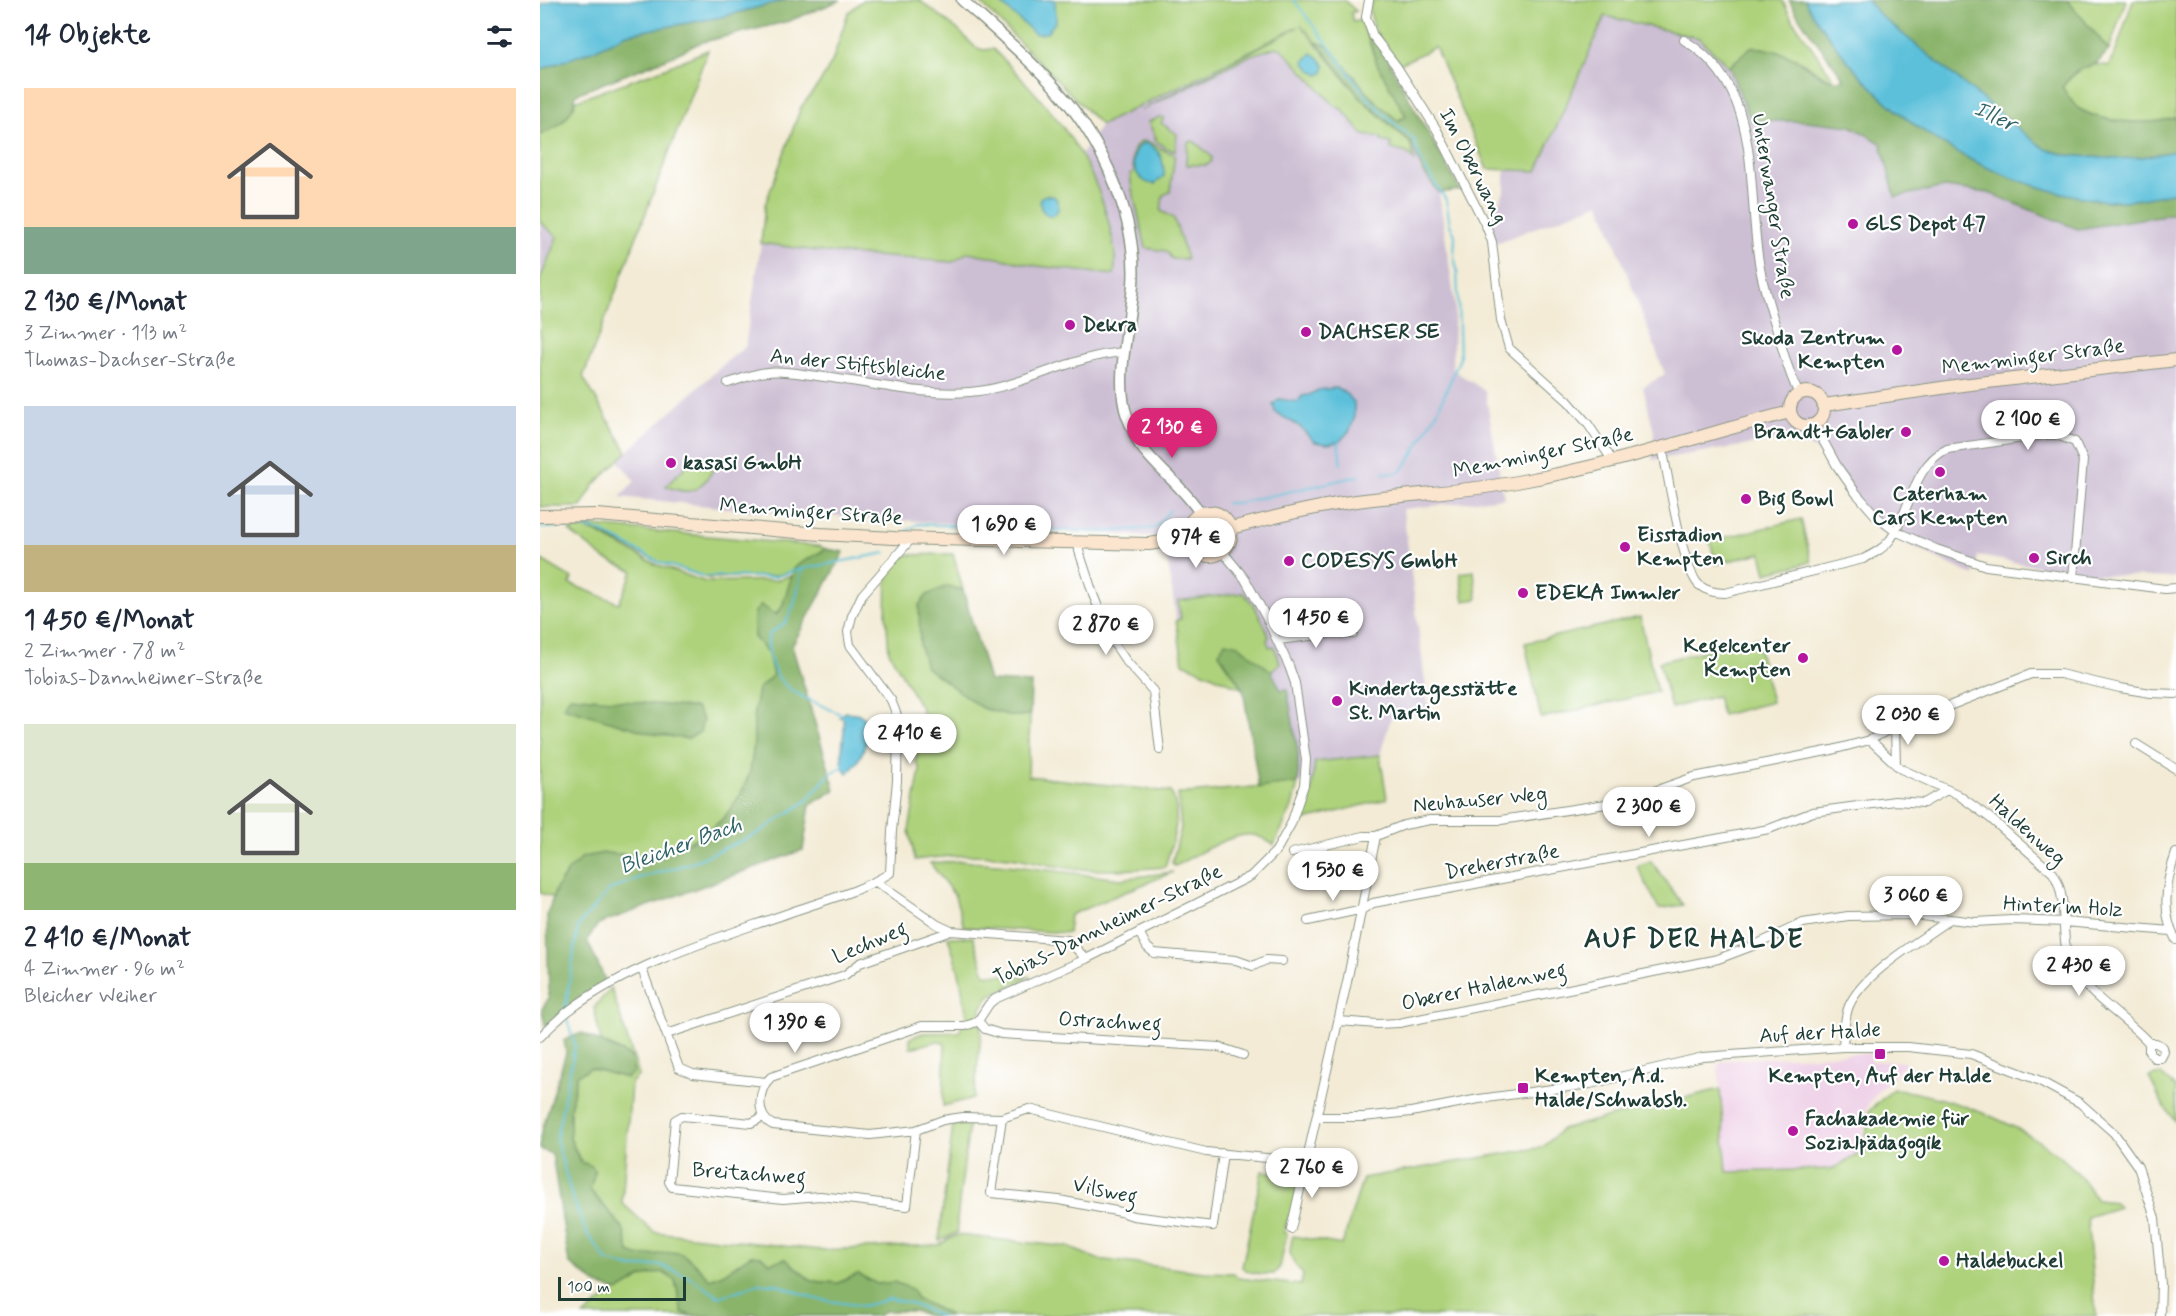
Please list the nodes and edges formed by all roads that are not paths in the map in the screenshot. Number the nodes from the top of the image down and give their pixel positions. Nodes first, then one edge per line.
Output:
1 (962, 0) edge
2 (1368, 4) edge
3 (1684, 40) dead end
4 (1124, 352) junction
5 (2176, 360) edge
6 (728, 383) dead end
7 (1799, 394) junction
8 (1824, 405) junction
9 (1790, 412) junction
10 (1814, 424) junction
11 (1662, 447) junction
12 (1612, 460) junction
13 (1200, 513) junction
14 (540, 516) edge
15 (1231, 528) junction
16 (1895, 531) junction
17 (1187, 538) junction
18 (911, 539) junction
19 (1079, 543) junction
20 (1223, 552) junction
21 (2073, 579) junction
22 (2176, 588) edge
23 (1353, 634) dead end
24 (1278, 640) junction
25 (2176, 694) edge
26 (1895, 727) junction
27 (1870, 740) junction
28 (2136, 744) dead end
29 (1160, 750) dead end
30 (1896, 765) junction
31 (2176, 769) edge
32 (1947, 790) junction
33 (1376, 836) junction
34 (1292, 854) dead end
35 (2176, 854) edge
36 (876, 882) junction
37 (1363, 909) junction
38 (1950, 919) junction
39 (1308, 921) dead end
40 (2064, 922) junction
41 (951, 931) junction
42 (2171, 931) junction
43 (1139, 932) junction
44 (2176, 940) edge
45 (1086, 959) junction
46 (1282, 961) dead end
47 (642, 969) junction
48 (978, 1021) junction
49 (1339, 1021) junction
50 (667, 1034) junction
51 (540, 1037) edge
52 (2149, 1043) dead end
53 (1843, 1047) junction
54 (1243, 1055) dead end
55 (766, 1082) junction
56 (1317, 1116) junction
57 (763, 1117) junction
58 (1002, 1118) junction
59 (916, 1130) junction
60 (1223, 1153) junction
61 (1308, 1162) junction
62 (1291, 1229) dead end
63 (2160, 1316) edge

1 - 4 street
2 - 12 street, Im Oberwang
3 - 7 street, Unterwanger Straße
4 - 6 street, An der Stiftsbleiche
4 - 13 street
5 - 8 main road, Memminger Straße
7 - 8 main road
7 - 9 main road
8 - 10 main road
9 - 10 main road
9 - 11 main road, Memminger Straße
10 - 16 street
11 - 12 main road, Memminger Straße
11 - 16 street
12 - 15 main road, Memminger Straße
13 - 15 main road
13 - 17 main road
14 - 18 main road, Memminger Straße
15 - 20 main road
16 - 21 street
16 - 21 street
17 - 19 main road, Memminger Straße
17 - 20 main road
18 - 19 main road, Memminger Straße
18 - 36 street
19 - 29 street
20 - 24 street, Tobias-Dannheimer-Straße
21 - 22 street
23 - 24 street
24 - 43 street, Tobias-Dannheimer-Straße
25 - 26 street, Neuhauser Weg
26 - 27 street, Neuhauser Weg
26 - 30 street
27 - 30 street, Haldenweg
27 - 33 street, Neuhauser Weg
28 - 31 street
30 - 32 street, Haldenweg
32 - 37 street, Dreherstraße
32 - 40 street, Haldenweg
33 - 34 street
33 - 37 street
35 - 42 street
36 - 41 street
36 - 47 street
37 - 39 street, Dreherstraße
37 - 49 street
38 - 40 street, Hinter'm Holz
38 - 49 street, Oberer Haldenweg
38 - 53 street
40 - 42 street, Hinter'm Holz
40 - 52 street, Haldenweg
41 - 45 street, Lechweg
41 - 50 street, Lechweg
42 - 44 street
43 - 45 street, Tobias-Dannheimer-Straße
43 - 46 street
45 - 48 street, Tobias-Dannheimer-Straße
47 - 50 street
47 - 51 street
48 - 54 street, Ostrachweg
48 - 55 street
49 - 56 street
50 - 55 street
53 - 56 street, Auf der Halde
53 - 63 street, Auf der Halde
55 - 57 street
56 - 61 street
57 - 59 street
57 - 59 street, Breitachweg
58 - 59 street
58 - 60 street
58 - 60 street, Vilsweg
60 - 61 street
61 - 62 street

